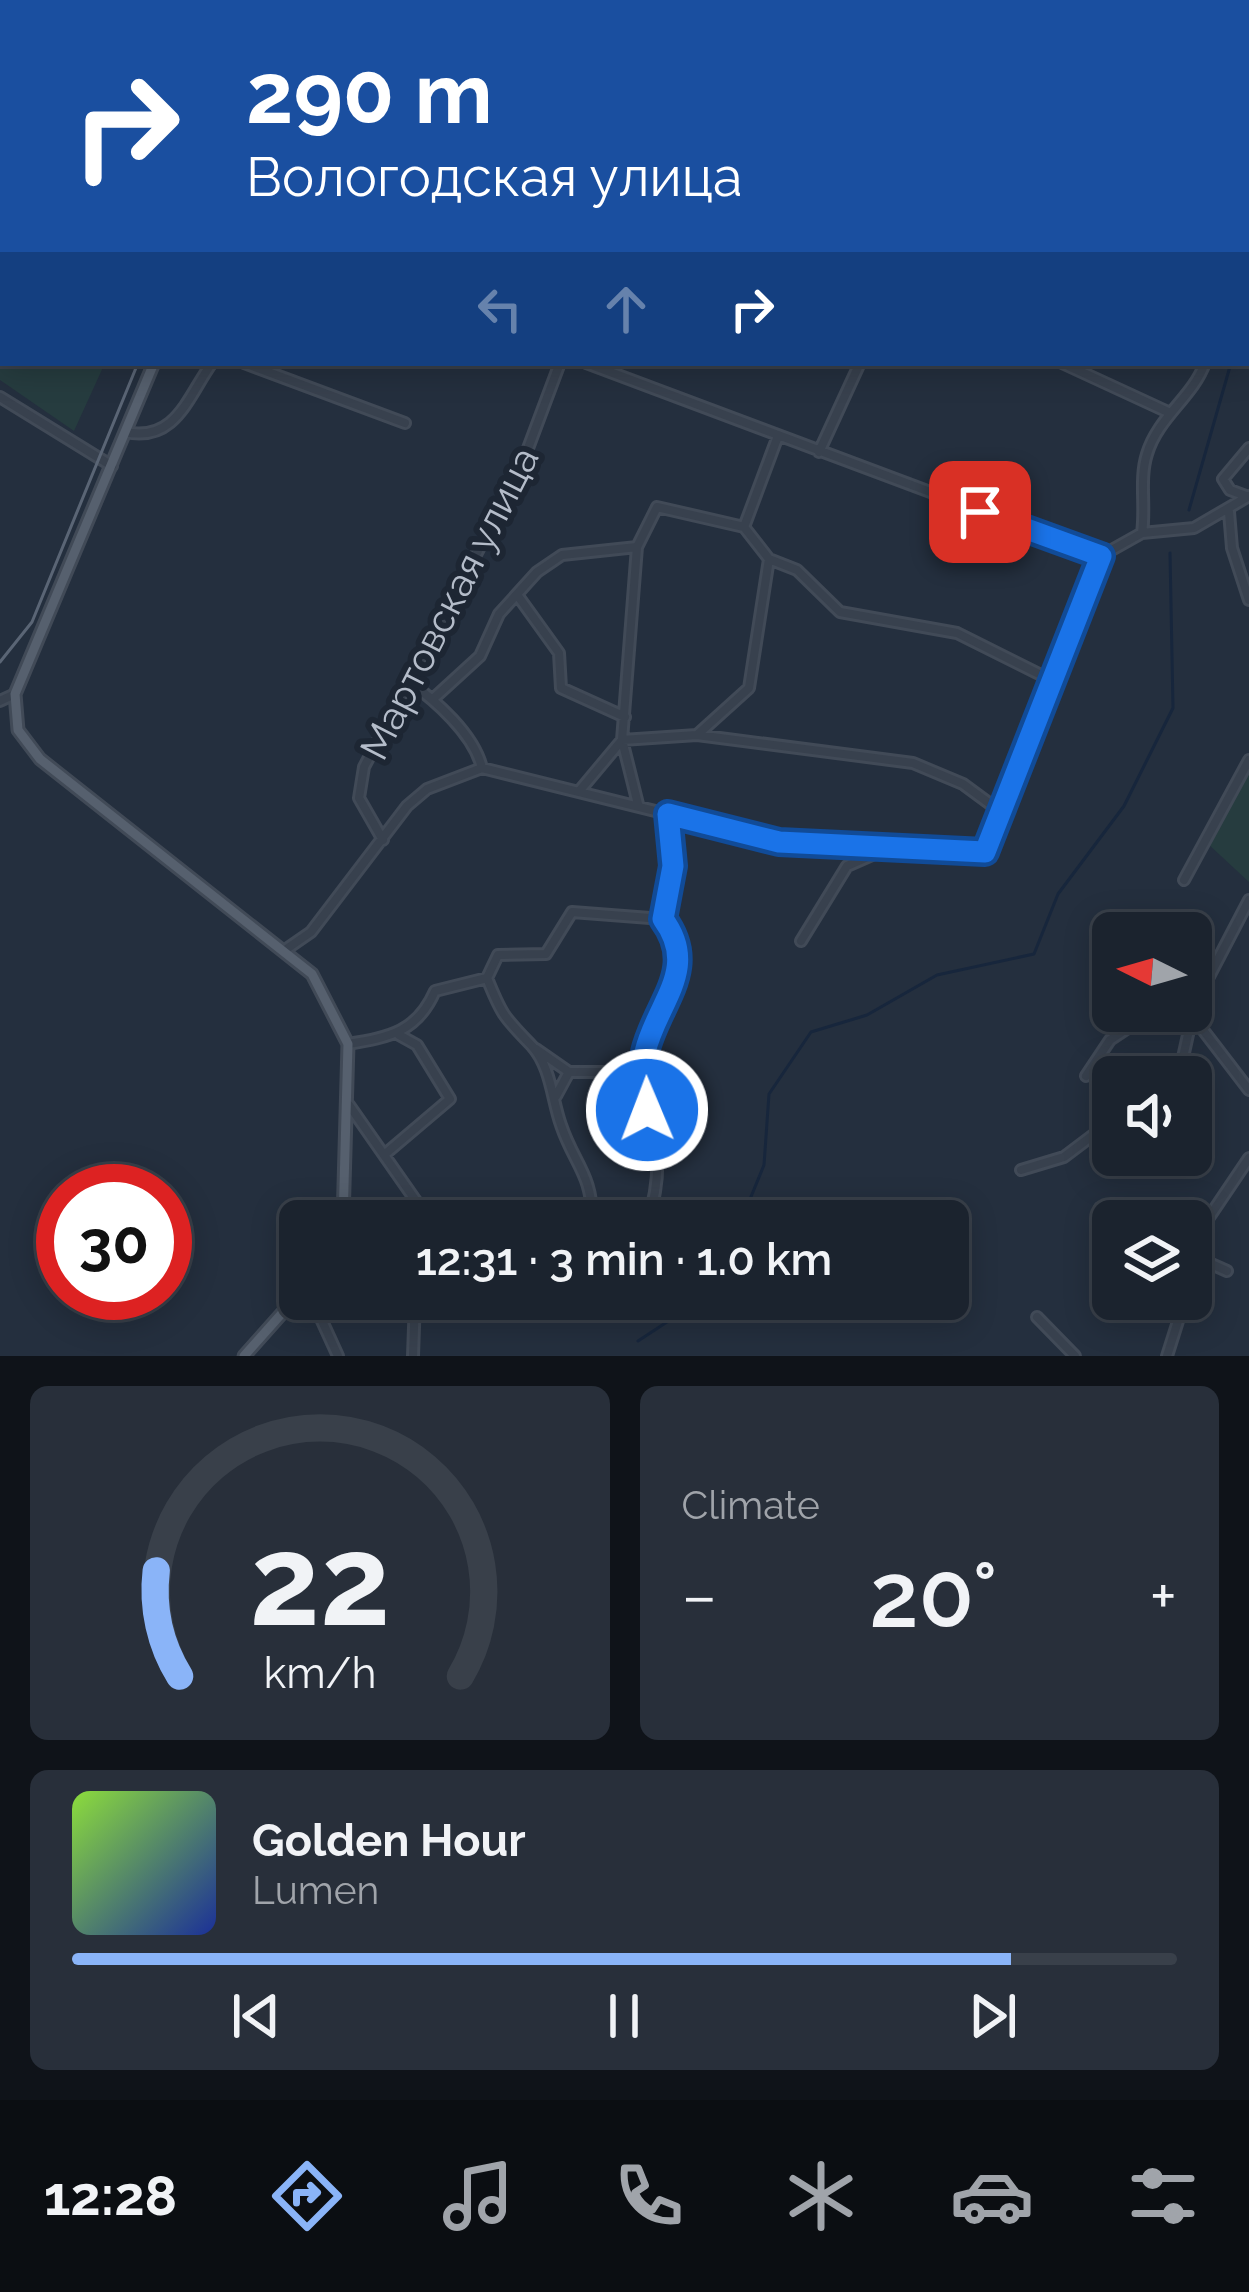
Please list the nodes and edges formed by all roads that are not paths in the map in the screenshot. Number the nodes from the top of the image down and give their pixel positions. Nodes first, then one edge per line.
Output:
1 (153, 366) edge
2 (210, 366) edge
3 (252, 366) edge
4 (559, 366) edge
5 (594, 366) edge
6 (859, 366) edge
7 (1068, 366) edge
8 (1204, 366) edge
9 (0, 397) edge
10 (1168, 412) junction
11 (405, 423) dead end
12 (124, 433) junction
13 (778, 436) junction
14 (1249, 448) edge
15 (819, 452) junction
16 (112, 466) junction
17 (1247, 496) edge
18 (1229, 512) junction
19 (744, 527) junction
20 (1142, 532) junction
21 (637, 547) junction
22 (1101, 556) junction
23 (769, 559) junction
24 (518, 596) junction
25 (1249, 600) edge
26 (408, 681) junction
27 (1053, 681) junction
28 (15, 694) junction
29 (433, 699) junction
30 (0, 701) edge
31 (626, 717) junction
32 (697, 735) junction
33 (622, 740) junction
34 (1249, 760) edge
35 (482, 768) junction
36 (581, 789) junction
37 (638, 806) junction
38 (1001, 812) junction
39 (668, 814) junction
40 (383, 840) junction
41 (843, 848) junction
42 (887, 849) junction
43 (847, 866) junction
44 (1184, 880) dead end
45 (1249, 900) edge
46 (663, 919) junction
47 (802, 941) dead end
48 (285, 950) junction
49 (1212, 974) edge
50 (487, 978) junction
51 (1122, 1032) edge
52 (1205, 1032) edge
53 (398, 1034) junction
54 (348, 1044) junction
55 (533, 1048) junction
56 (1249, 1057) edge
57 (1234, 1065) junction
58 (569, 1072) junction
59 (642, 1072) junction
60 (1086, 1076) dead end
61 (1249, 1090) edge
62 (556, 1096) junction
63 (349, 1105) junction
64 (1092, 1136) edge
65 (384, 1155) junction
66 (1249, 1158) edge
67 (1021, 1169) dead end
68 (344, 1200) edge
69 (415, 1200) edge
70 (591, 1200) edge
71 (655, 1200) edge
72 (1212, 1213) edge
73 (1212, 1264) edge
74 (1227, 1270) dead end
75 (279, 1317) edge
76 (1037, 1317) dead end
77 (322, 1320) edge
78 (414, 1320) edge
79 (1178, 1320) edge
80 (1169, 1352) edge
81 (244, 1356) edge
82 (338, 1356) edge
83 (413, 1356) edge
84 (1075, 1356) edge

1 - 12 main road
2 - 12 street
3 - 11 street
4 - 26 street, Мартовская улица
5 - 13 street
6 - 15 street
7 - 10 street
8 - 10 street
9 - 16 street
10 - 20 street
12 - 16 main road
13 - 15 street
13 - 19 street
14 - 17 street
15 - 22 street
16 - 28 main road
17 - 18 street
18 - 20 street
18 - 25 street
19 - 21 street
19 - 23 street
20 - 22 street
21 - 24 street
21 - 31 street
22 - 27 street
23 - 27 street
23 - 32 street
24 - 29 street
24 - 31 street
26 - 29 street
26 - 40 street, Мартовская улица
27 - 38 street
28 - 30 street
28 - 48 main road
29 - 35 street
31 - 33 street
32 - 33 street
32 - 38 street
33 - 36 street
33 - 37 street
34 - 44 street
35 - 36 street
35 - 40 street
36 - 37 street
37 - 39 street
38 - 42 street
39 - 41 street
39 - 46 street
40 - 48 street
41 - 42 street
41 - 43 street
42 - 43 street
43 - 47 street
45 - 49 street
46 - 50 street
46 - 59 street
48 - 54 main road
50 - 53 street
50 - 55 street
51 - 60 street
52 - 57 street
53 - 54 street
53 - 65 street
54 - 63 main road
55 - 58 street
55 - 62 street
56 - 57 street
57 - 61 street
58 - 59 street
58 - 62 street
59 - 71 street
62 - 70 street
63 - 65 street
63 - 68 main road
64 - 67 street
65 - 69 street
66 - 72 street
73 - 74 street
75 - 81 main road
76 - 84 street
77 - 82 street
78 - 83 street
79 - 80 street

